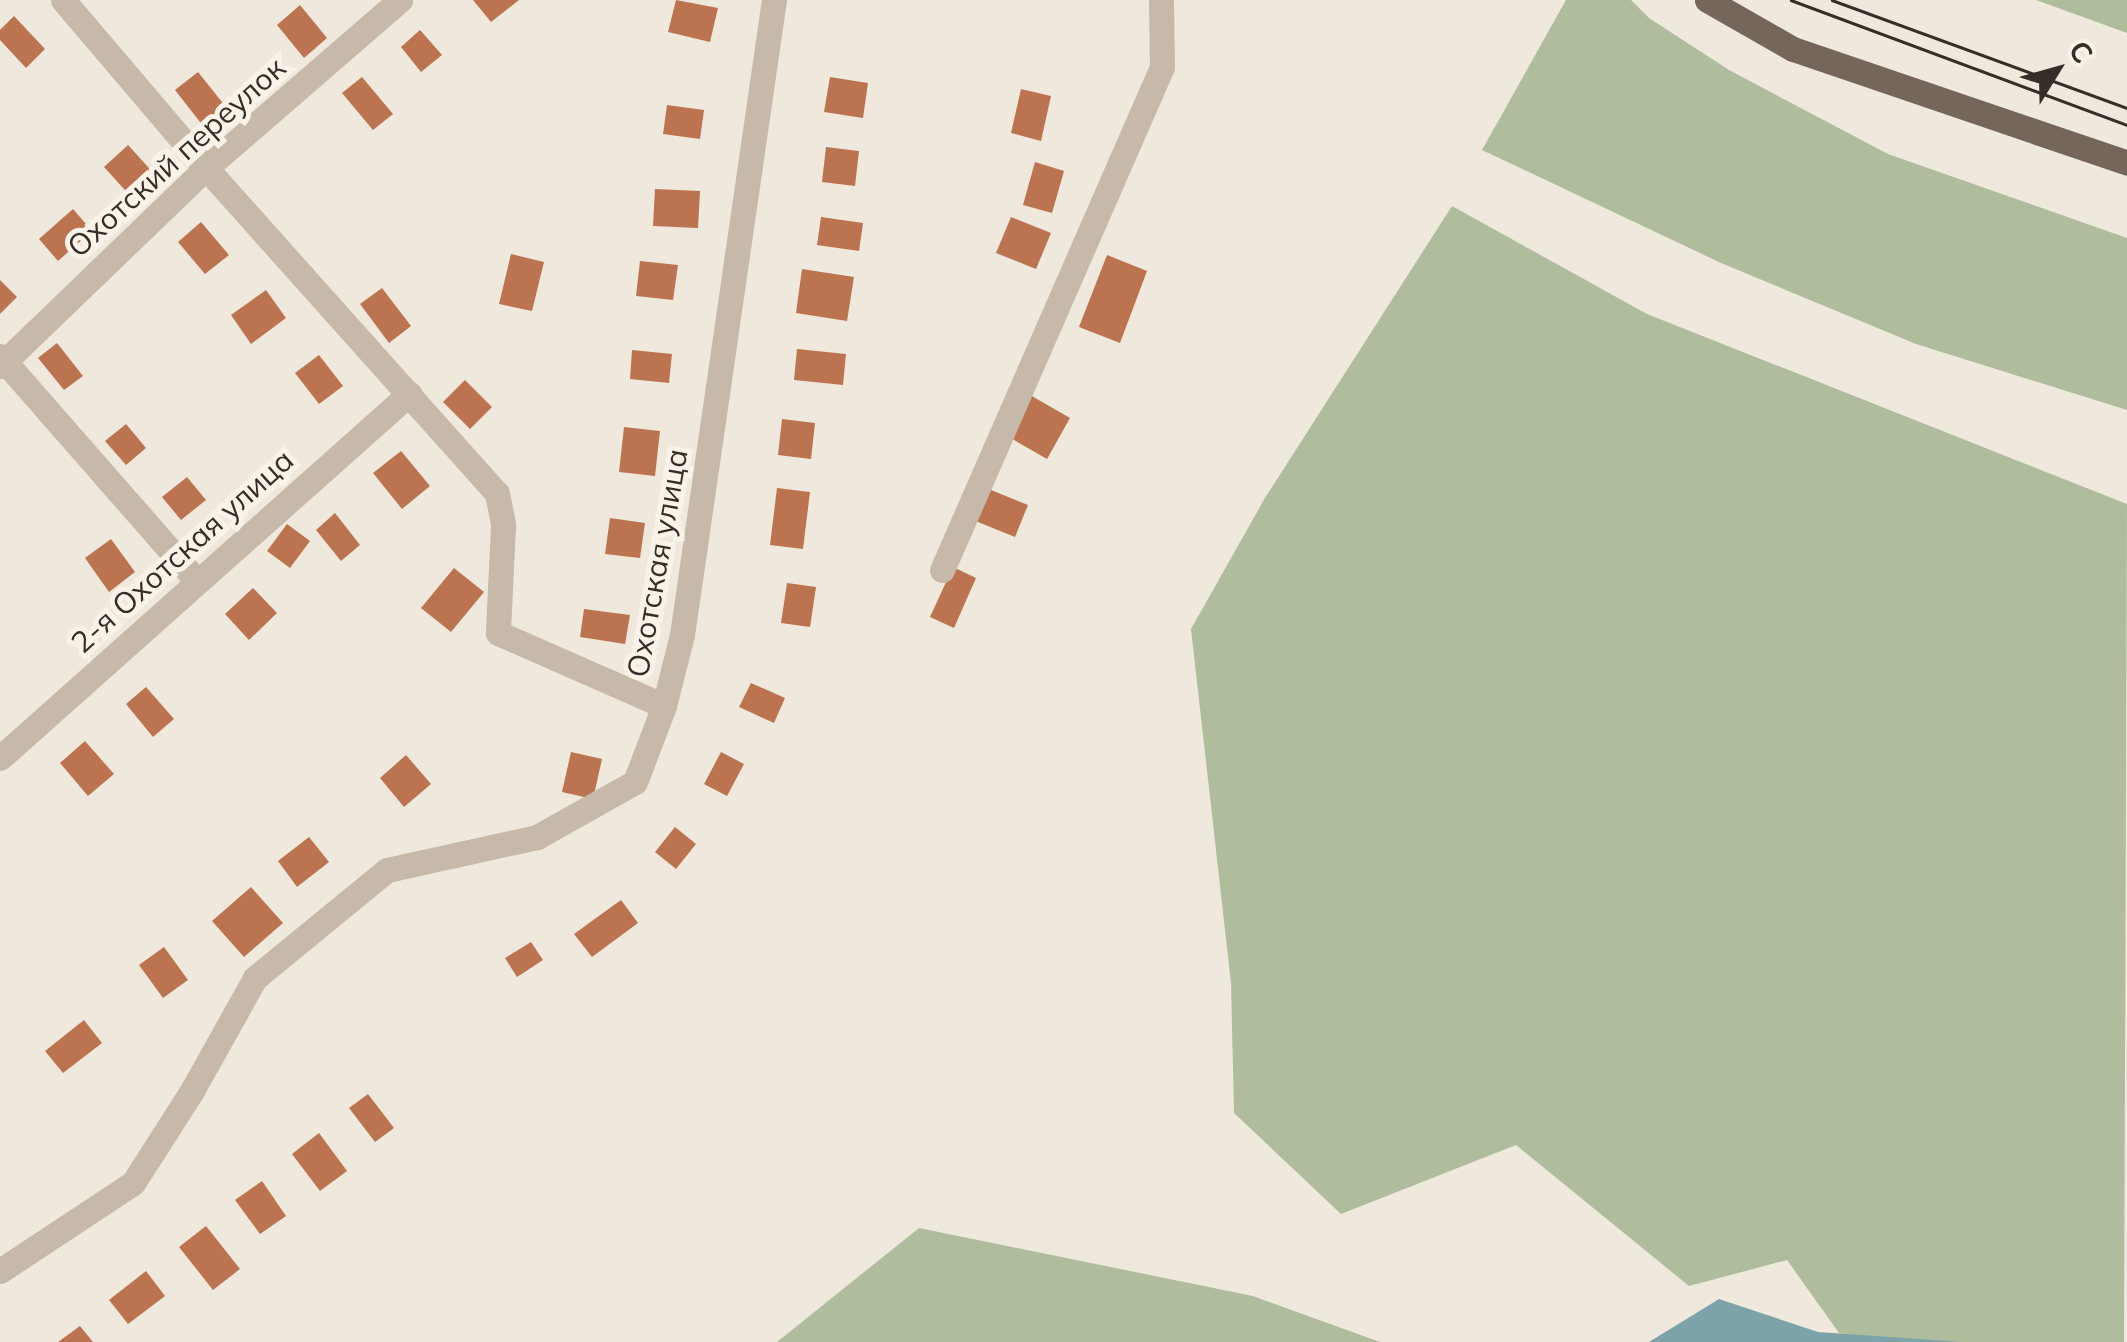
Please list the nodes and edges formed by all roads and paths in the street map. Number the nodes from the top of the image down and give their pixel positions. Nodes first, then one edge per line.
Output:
1 (63, 0) edge
2 (400, 0) edge
3 (774, 0) edge
4 (1161, 0) edge
5 (1707, 0) edge
6 (2127, 163) edge
7 (206, 168) junction
8 (2, 361) edge
9 (409, 394) junction
10 (942, 570) dead end
11 (197, 581) junction
12 (664, 706) junction
13 (0, 758) edge
14 (0, 1270) edge

1 - 7 street
2 - 7 street, Охотский переулок
3 - 12 street, Охотская улица
4 - 10 street
5 - 6 main road
7 - 8 street, Охотский переулок
7 - 9 street
8 - 11 street
9 - 11 street, 2-я Охотская улица
9 - 12 street
11 - 13 street, 2-я Охотская улица
12 - 14 street, Охотская улица

